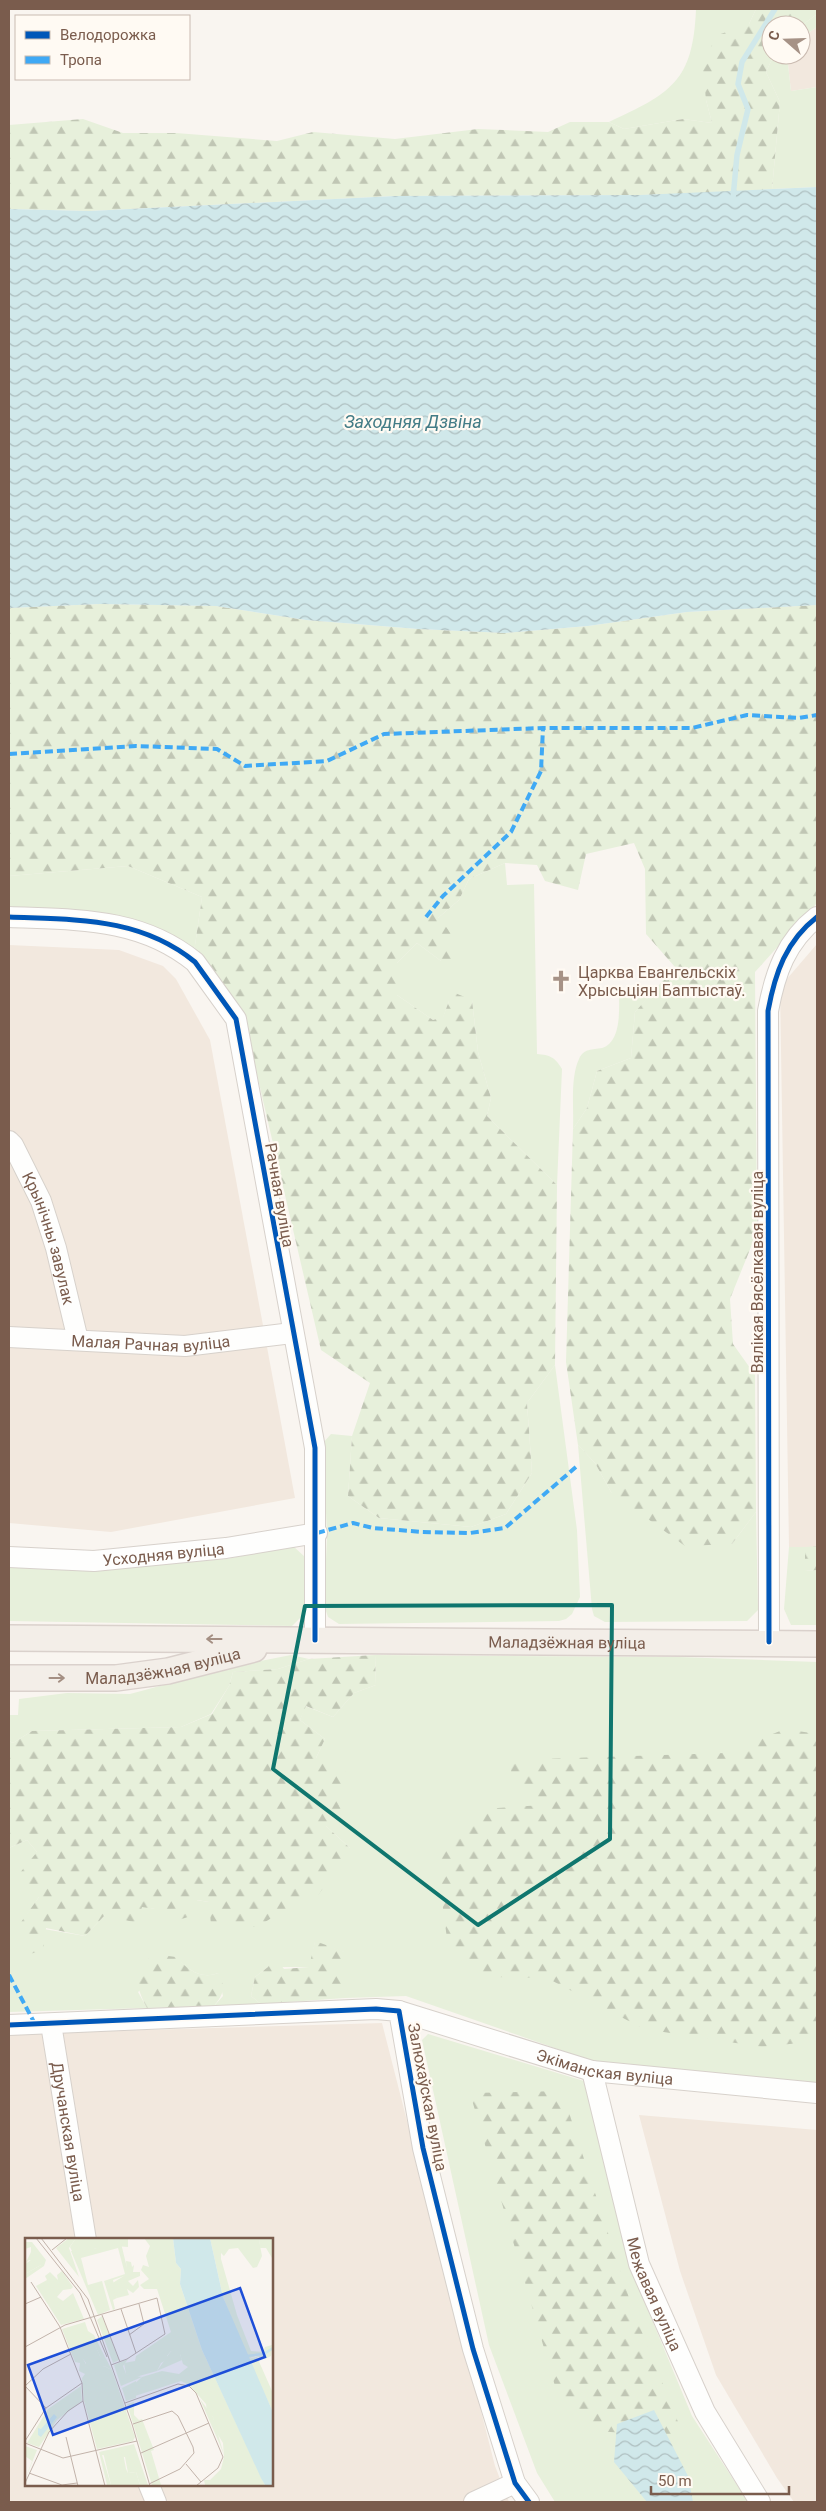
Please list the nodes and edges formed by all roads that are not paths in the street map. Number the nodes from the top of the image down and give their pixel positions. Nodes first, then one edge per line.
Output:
1 (9, 917) edge
2 (817, 917) edge
3 (9, 1141) edge
4 (292, 1333) junction
5 (9, 1336) edge
6 (78, 1340) junction
7 (316, 1534) junction
8 (9, 1557) edge
9 (9, 1638) edge
10 (315, 1640) junction
11 (769, 1642) junction
12 (817, 1644) edge
13 (9, 1678) edge
14 (399, 2012) junction
15 (50, 2024) junction
16 (9, 2025) edge
17 (592, 2071) junction
18 (817, 2092) edge
19 (86, 2238) edge
20 (515, 2484) junction
21 (149, 2486) edge
22 (156, 2502) edge
23 (474, 2502) edge
24 (529, 2502) edge
25 (760, 2502) edge

1 - 4 street, Рачная вуліца
2 - 11 street, Вялікая Вясёлкавая вуліца
3 - 6 street, Крынічны завулак
4 - 6 street, Малая Рачная вуліца
4 - 7 street, Рачная вуліца
5 - 6 street, Малая Рачная вуліца
7 - 8 street, Усходняя вуліца
7 - 10 street, Рачная вуліца
10 -> 9 main road, Маладзёжная вуліца
10 - 11 main road, Маладзёжная вуліца
13 -> 10 main road, Маладзёжная вуліца
11 - 12 main road, Маладзёжная вуліца
14 - 15 street, Залюхаўская вуліца
14 - 17 street, Экіманская вуліца
14 - 20 street, Залюхаўская вуліца
15 - 16 street, Залюхаўская вуліца
15 - 19 street, Дручанская вуліца
17 - 18 street, Экіманская вуліца
17 - 25 street, Межавая вуліца
20 - 23 street
20 - 24 street, Залюхаўская вуліца
21 - 22 street

